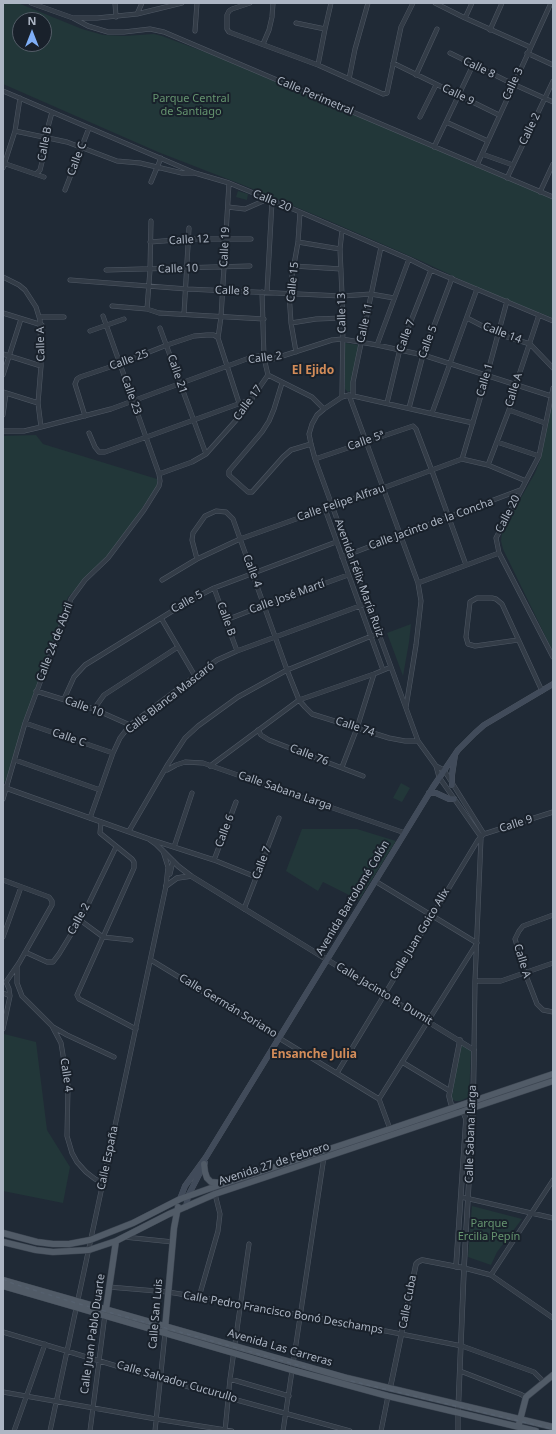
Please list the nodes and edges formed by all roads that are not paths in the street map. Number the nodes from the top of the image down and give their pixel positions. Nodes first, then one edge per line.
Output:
1 (31, 3) edge
2 (115, 3) edge
3 (142, 3) edge
4 (182, 3) edge
5 (197, 3) edge
6 (250, 3) edge
7 (273, 3) edge
8 (331, 3) edge
9 (368, 3) edge
10 (413, 3) edge
11 (435, 3) edge
12 (472, 3) edge
13 (502, 3) edge
14 (551, 6) edge
15 (137, 14) junction
16 (116, 17) junction
17 (73, 18) junction
18 (465, 18) junction
19 (296, 23) dead end
20 (325, 29) junction
21 (437, 30) dead end
22 (490, 30) junction
23 (195, 32) dead end
24 (263, 44) junction
25 (530, 47) junction
26 (450, 53) dead end
27 (527, 53) junction
28 (393, 63) junction
29 (318, 65) junction
30 (473, 65) junction
31 (553, 65) edge
32 (416, 75) junction
33 (350, 79) junction
34 (553, 81) edge
35 (513, 84) junction
36 (436, 85) junction
37 (3, 91) edge
38 (458, 96) junction
39 (20, 98) junction
40 (546, 98) junction
41 (553, 102) edge
42 (52, 112) junction
43 (499, 115) junction
44 (420, 117) dead end
45 (446, 122) junction
46 (88, 128) junction
47 (15, 130) junction
48 (45, 138) junction
49 (488, 141) junction
50 (81, 147) junction
51 (434, 147) junction
52 (482, 154) junction
53 (161, 158) junction
54 (553, 164) edge
55 (4, 165) edge
56 (477, 165) junction
57 (513, 165) junction
58 (157, 168) junction
59 (195, 173) junction
60 (36, 174) junction
61 (44, 177) dead end
62 (507, 178) junction
63 (151, 182) dead end
64 (229, 184) junction
65 (65, 190) dead end
66 (540, 192) junction
67 (553, 197) edge
68 (270, 200) junction
69 (228, 207) junction
70 (300, 212) junction
71 (151, 221) dead end
72 (189, 228) dead end
73 (342, 230) junction
74 (226, 238) junction
75 (189, 239) junction
76 (251, 239) dead end
77 (150, 242) junction
78 (298, 242) junction
79 (381, 247) junction
80 (340, 249) junction
81 (409, 259) junction
82 (250, 266) dead end
83 (294, 266) junction
84 (224, 267) junction
85 (187, 268) junction
86 (341, 269) junction
87 (106, 270) dead end
88 (150, 270) junction
89 (431, 270) junction
90 (3, 277) edge
91 (452, 278) junction
92 (70, 280) dead end
93 (148, 285) junction
94 (186, 289) junction
95 (477, 289) junction
96 (223, 290) junction
97 (264, 292) junction
98 (289, 293) junction
99 (371, 294) junction
100 (342, 296) junction
101 (394, 298) junction
102 (507, 301) junction
103 (112, 306) dead end
104 (147, 309) junction
105 (3, 313) edge
106 (184, 314) junction
107 (539, 315) junction
108 (103, 316) dead end
109 (39, 317) junction
110 (64, 317) dead end
111 (221, 317) junction
112 (342, 318) junction
113 (467, 318) junction
114 (21, 319) junction
115 (124, 319) dead end
116 (264, 319) junction
117 (553, 321) edge
118 (291, 323) junction
119 (42, 325) junction
120 (106, 325) junction
121 (160, 328) dead end
122 (90, 331) dead end
123 (498, 334) junction
124 (218, 338) junction
125 (342, 339) junction
126 (362, 342) junction
127 (530, 344) junction
128 (167, 345) junction
129 (378, 345) junction
130 (400, 349) junction
131 (296, 352) junction
132 (3, 354) edge
133 (423, 355) junction
134 (8, 356) junction
135 (264, 358) junction
136 (119, 364) junction
137 (450, 364) junction
138 (41, 366) junction
139 (227, 366) junction
140 (553, 368) edge
141 (3, 375) edge
142 (268, 375) junction
143 (487, 375) junction
144 (282, 383) junction
145 (180, 384) junction
146 (516, 384) junction
147 (553, 388) edge
148 (5, 392) edge
149 (351, 395) junction
150 (551, 396) junction
151 (342, 397) junction
152 (252, 399) junction
153 (133, 401) junction
154 (38, 403) junction
155 (239, 403) junction
156 (387, 403) junction
157 (408, 408) junction
158 (324, 409) junction
159 (509, 410) junction
160 (432, 413) junction
161 (3, 415) edge
162 (86, 416) junction
163 (194, 420) junction
164 (473, 422) junction
165 (545, 422) junction
166 (41, 428) junction
167 (3, 431) edge
168 (89, 433) dead end
169 (146, 437) junction
170 (366, 441) junction
171 (497, 442) junction
172 (311, 444) junction
173 (206, 454) junction
174 (539, 456) junction
175 (315, 459) junction
176 (462, 459) junction
177 (488, 465) junction
178 (432, 471) junction
179 (159, 474) junction
180 (526, 481) junction
181 (383, 488) junction
182 (520, 490) junction
183 (332, 506) junction
184 (325, 509) junction
185 (448, 517) junction
186 (400, 535) junction
187 (240, 539) junction
188 (336, 542) junction
189 (500, 553) junction
190 (350, 554) junction
191 (342, 557) junction
192 (197, 560) junction
193 (466, 565) junction
194 (253, 573) junction
195 (348, 575) junction
196 (162, 580) dead end
197 (418, 583) junction
198 (214, 588) junction
199 (368, 603) junction
200 (264, 605) junction
201 (359, 606) junction
202 (161, 618) junction
203 (226, 620) junction
204 (379, 634) junction
205 (370, 637) junction
206 (276, 638) junction
207 (518, 640) junction
208 (178, 647) junction
209 (237, 651) junction
210 (553, 657) edge
211 (391, 667) junction
212 (287, 670) junction
213 (383, 670) junction
214 (374, 674) junction
215 (195, 676) junction
216 (553, 684) edge
217 (36, 691) junction
218 (542, 691) junction
219 (64, 699) junction
220 (299, 700) junction
221 (406, 708) junction
222 (94, 709) junction
223 (25, 723) junction
224 (130, 725) junction
225 (358, 728) junction
226 (258, 730) junction
227 (418, 741) junction
228 (113, 753) junction
229 (455, 754) junction
230 (15, 760) junction
231 (210, 766) junction
232 (436, 766) junction
233 (342, 767) junction
234 (444, 770) junction
235 (165, 771) junction
236 (363, 776) dead end
237 (439, 777) junction
238 (452, 785) junction
239 (5, 788) edge
240 (100, 790) junction
241 (192, 792) dead end
242 (429, 793) junction
243 (3, 799) edge
244 (454, 799) junction
245 (236, 802) dead end
246 (553, 812) edge
247 (90, 818) junction
248 (280, 818) dead end
249 (102, 822) junction
250 (129, 831) junction
251 (404, 833) junction
252 (482, 836) junction
253 (149, 839) junction
254 (116, 847) junction
255 (174, 847) junction
256 (162, 849) junction
257 (214, 860) junction
258 (173, 861) junction
259 (191, 876) junction
260 (256, 877) junction
261 (3, 880) edge
262 (375, 881) junction
263 (166, 886) junction
264 (21, 887) junction
265 (244, 909) junction
266 (432, 915) junction
267 (553, 915) edge
268 (80, 920) junction
269 (3, 937) edge
270 (103, 937) junction
271 (131, 940) dead end
272 (477, 943) junction
273 (25, 952) junction
274 (328, 959) junction
275 (151, 960) junction
276 (553, 963) edge
277 (17, 967) junction
278 (525, 973) junction
279 (475, 981) junction
280 (4, 982) edge
281 (3, 993) edge
282 (384, 994) junction
283 (10, 996) junction
284 (553, 1012) edge
285 (428, 1021) junction
286 (4, 1022) edge
287 (52, 1026) junction
288 (3, 1029) edge
289 (136, 1029) junction
290 (280, 1038) junction
291 (460, 1040) junction
292 (474, 1050) junction
293 (114, 1057) dead end
294 (402, 1062) junction
295 (337, 1073) junction
296 (553, 1074) edge
297 (553, 1081) edge
298 (450, 1091) junction
299 (379, 1098) junction
300 (473, 1100) junction
301 (454, 1107) junction
302 (473, 1108) junction
303 (463, 1111) junction
304 (390, 1129) junction
305 (325, 1150) junction
306 (206, 1157) junction
307 (324, 1158) junction
308 (204, 1164) junction
309 (553, 1180) edge
310 (226, 1182) junction
311 (103, 1183) junction
312 (216, 1194) junction
313 (188, 1196) junction
314 (461, 1197) junction
315 (468, 1198) junction
316 (180, 1200) junction
317 (186, 1206) junction
318 (177, 1210) junction
319 (532, 1212) junction
320 (161, 1218) junction
321 (553, 1218) edge
322 (174, 1228) junction
323 (3, 1233) edge
324 (124, 1237) junction
325 (90, 1240) junction
326 (116, 1240) junction
327 (3, 1242) edge
328 (173, 1242) junction
329 (249, 1244) dead end
330 (89, 1250) junction
331 (456, 1267) junction
332 (464, 1268) junction
333 (491, 1275) junction
334 (3, 1280) edge
335 (3, 1286) edge
336 (109, 1287) junction
337 (168, 1292) junction
338 (199, 1296) junction
339 (241, 1304) junction
340 (77, 1305) junction
341 (106, 1309) junction
342 (301, 1314) junction
343 (105, 1316) junction
344 (553, 1318) edge
345 (165, 1326) junction
346 (3, 1332) edge
347 (165, 1333) junction
348 (402, 1334) junction
349 (45, 1344) junction
350 (235, 1346) junction
351 (462, 1346) junction
352 (66, 1350) junction
353 (234, 1353) junction
354 (99, 1360) junction
355 (293, 1362) junction
356 (292, 1370) junction
357 (460, 1372) junction
358 (553, 1375) edge
359 (160, 1379) junction
360 (230, 1379) junction
361 (544, 1382) junction
362 (390, 1389) junction
363 (3, 1392) edge
364 (26, 1396) junction
365 (289, 1396) junction
366 (388, 1396) junction
367 (229, 1397) junction
368 (526, 1397) junction
369 (56, 1402) junction
370 (459, 1405) junction
371 (93, 1408) junction
372 (286, 1413) junction
373 (458, 1413) junction
374 (156, 1419) junction
375 (520, 1420) junction
376 (553, 1427) edge
377 (518, 1429) edge
378 (225, 1430) edge
379 (14, 1431) edge
380 (50, 1431) edge
381 (90, 1431) edge
382 (155, 1431) edge
383 (232, 1431) edge
384 (283, 1431) edge
385 (350, 1431) edge
386 (381, 1431) edge
387 (458, 1431) edge
388 (536, 1431) edge

1 - 17 street
2 - 16 street
3 - 15 street
4 - 15 street
5 - 23 street
6 - 24 street
7 - 24 street
8 - 20 street
9 - 33 street
10 - 28 street
11 - 18 street
12 - 18 street
13 - 22 street
14 - 25 street, Calle 3
15 - 16 street
16 - 17 street
17 - 51 street, Calle Perimetral
18 - 22 street
19 - 20 street
20 - 29 street
21 - 32 street
22 - 25 street
24 - 29 street
25 - 27 street, Calle 3
26 - 30 street, Calle 8
27 - 31 street
27 - 35 street, Calle 3
28 - 32 street, Calle 9
28 - 33 street
29 - 33 street
30 - 35 street, Calle 8
30 - 38 street
32 - 36 street, Calle 9
34 - 40 street, Calle 2
35 - 40 street, Calle 8
35 - 43 street, Calle 3
36 - 38 street, Calle 9
36 - 44 street
37 - 39 street, Calle 20
38 - 43 street, Calle 9
38 - 45 street
39 - 42 street, Calle 20
39 - 47 street
40 - 41 street, Calle 8
40 - 57 street, Calle 2
42 - 46 street, Calle 20
42 - 48 street, Calle B
43 - 49 street, Calle 3
45 - 49 street
45 - 51 street
46 - 50 street, Calle C
46 - 53 street, Calle 20
47 - 48 street
47 - 55 street
48 - 50 street
48 - 60 street, Calle B
49 - 52 street, Calle 3
50 - 58 street
50 - 65 street, Calle C
51 - 56 street, Calle Perimetral
52 - 56 street, Calle 3
52 - 57 street
53 - 58 street
53 - 59 street, Calle 20
54 - 66 street
55 - 60 street
56 - 62 street, Calle Perimetral
57 - 62 street, Calle 2
58 - 59 street
58 - 63 street
59 - 64 street, Calle 20
60 - 61 street
62 - 66 street, Calle Perimetral
64 - 68 street, Calle 20
64 - 69 street, Calle 19
66 - 67 street, Calle Perimetral
68 - 69 street
68 - 70 street, Calle 20
68 - 97 street, Calle 17
69 - 74 street, Calle 19
70 - 73 street, Calle 20
70 - 78 street, Calle 15
71 - 77 street
72 - 75 street
73 - 79 street, Calle 20
73 - 80 street, Calle 13
74 - 75 street, Calle 12
74 - 76 street, Calle 12
74 - 84 street, Calle 19
75 - 77 street, Calle 12
75 - 85 street
77 - 88 street
78 - 80 street
78 - 83 street, Calle 15
79 - 81 street, Calle 20
79 - 99 street, Calle 11
80 - 86 street, Calle 13
81 - 89 street, Calle 20
81 - 101 street
82 - 84 street, Calle 10
83 - 86 street
83 - 98 street, Calle 15
84 - 85 street, Calle 10
84 - 96 street, Calle 19
85 - 88 street, Calle 10
85 - 94 street
86 - 100 street, Calle 13
87 - 88 street, Calle 10
88 - 93 street
89 - 91 street, Calle 20
89 - 130 street, Calle 7
90 - 109 street, Calle A
91 - 95 street, Calle 20
91 - 133 street, Calle 5
92 - 93 street, Calle 8
93 - 94 street, Calle 8
93 - 104 street
94 - 96 street, Calle 8
94 - 106 street
95 - 102 street, Calle 20
95 - 113 street
96 - 97 street, Calle 8
96 - 111 street, Calle 19
97 - 98 street, Calle 8
97 - 116 street, Calle 17
98 - 100 street, Calle 8
98 - 118 street, Calle 15
99 - 100 street, Calle 8
99 - 101 street, Calle 8
99 - 126 street, Calle 11
100 - 112 street, Calle 13
101 - 129 street
102 - 107 street, Calle 20
102 - 123 street, Calle 1
103 - 104 street
104 - 106 street
105 - 114 street
106 - 111 street
107 - 117 street, Calle 20
107 - 127 street, Calle A
108 - 120 street, Calle 23
109 - 110 street
109 - 119 street, Calle A
111 - 116 street
111 - 124 street, Calle 19
112 - 118 street
112 - 125 street, Calle 13
113 - 123 street, Calle 14
113 - 137 street
114 - 119 street
114 - 134 street
115 - 120 street
116 - 135 street, Calle 17
118 - 131 street, Calle 15
119 - 138 street, Calle A
120 - 122 street
120 - 136 street, Calle 23
121 - 128 street, Calle 21
123 - 127 street, Calle 14
123 - 143 street, Calle 1
124 - 128 street, Calle 25
124 - 139 street, Calle 19
125 - 126 street, Calle 2
125 - 131 street, Calle 2
125 - 151 street, Calle 13
126 - 129 street, Calle 2
126 - 149 street, Calle 11
127 - 140 street, Calle 14
127 - 146 street, Calle A
128 - 136 street, Calle 25
128 - 145 street, Calle 21
129 - 130 street, Calle 2
130 - 133 street, Calle 2
130 - 156 street, Calle 7
131 - 135 street, Calle 2
132 - 134 street
133 - 137 street, Calle 2
133 - 157 street, Calle 5
134 - 138 street
134 - 141 street
135 - 139 street, Calle 2
135 - 142 street, Calle 17
136 - 153 street, Calle 23
136 - 162 street, Calle 25
137 - 143 street, Calle 2
137 - 160 street
138 - 154 street, Calle A
139 - 145 street, Calle 2
139 - 155 street, Calle 19
142 - 144 street
142 - 152 street, Calle 17
143 - 146 street, Calle 2
143 - 164 street, Calle 1
144 - 158 street
144 - 172 street
145 - 153 street, Calle 2
145 - 163 street, Calle 21
146 - 150 street, Calle 2
146 - 159 street, Calle A
147 - 150 street, Calle 20
148 - 154 street
148 - 161 street
149 - 151 street, Avenida Félix María Ruiz
149 - 156 street
149 - 170 street
150 - 165 street, Calle 20
151 - 158 street, Avenida Félix María Ruiz
152 - 155 street
152 - 173 street, Calle 17
153 - 162 street, Calle 2
153 - 169 street, Calle 23
154 - 166 street, Calle A
155 - 163 street
156 - 157 street
157 - 160 street
158 - 172 street, Avenida Félix María Ruiz
159 - 165 street
159 - 171 street, Calle A
160 - 164 street
162 - 166 street, Calle 2
163 - 169 street
163 - 173 street, Calle 21
164 - 176 street, Calle 1
165 - 174 street, Calle 20
166 - 167 street, Calle 2
168 - 169 street
169 - 179 street, Calle 23
170 - 175 street, Calle 5ª
170 - 178 street, Calle 5ª
170 - 181 street
171 - 174 street
171 - 177 street, Calle A
172 - 175 street, Avenida Félix María Ruiz
173 - 179 street, Calle 17
174 - 180 street, Calle 20
175 - 183 street, Avenida Félix María Ruiz
176 - 177 street
176 - 178 street, Calle Felipe Alfrau
177 - 180 street
178 - 181 street, Calle Felipe Alfrau
178 - 185 street
179 - 217 street, Calle 24 de Abril
180 - 182 street, Calle 20
181 - 183 street, Calle Felipe Alfrau
181 - 186 street
182 - 185 street, Calle Jacinto de la Concha
182 - 189 street, Calle 20
183 - 184 street, Calle Felipe Alfrau
183 - 190 street, Avenida Félix María Ruiz
184 - 187 street, Calle Felipe Alfrau
184 - 188 street
185 - 186 street, Calle Jacinto de la Concha
185 - 193 street
186 - 190 street, Calle Jacinto de la Concha
186 - 197 street
187 - 192 street, Calle Felipe Alfrau
187 - 192 street, Calle 4
187 - 194 street, Calle 4
188 - 191 street
188 - 194 street, Calle 5
189 - 193 street
189 - 210 street, Calle 20
190 - 191 street, Calle Jacinto de la Concha
190 - 199 street, Avenida Félix María Ruiz
191 - 195 street
192 - 196 street, Calle Felipe Alfrau
193 - 197 street
194 - 198 street, Calle 5
194 - 200 street, Calle 4
195 - 200 street, Calle José Martí
195 - 201 street
197 - 221 street
198 - 202 street, Calle 5
198 - 203 street, Calle B
199 - 201 street, Calle Blanca Mascaró
199 - 204 street, Avenida Félix María Ruiz
200 - 203 street, Calle José Martí
200 - 206 street, Calle 4
201 - 205 street
201 - 206 street, Calle Blanca Mascaró
202 - 208 street
202 - 219 street, Calle 5
203 - 209 street, Calle B
204 - 205 street
204 - 211 street, Avenida Félix María Ruiz
205 - 212 street
205 - 213 street
206 - 209 street, Calle Blanca Mascaró
206 - 212 street, Calle 4
207 - 207 street
207 - 218 street
208 - 215 street
208 - 222 street
209 - 215 street, Calle Blanca Mascaró
211 - 213 street
211 - 221 street, Avenida Félix María Ruiz
212 - 220 street, Calle 4
212 - 235 street
213 - 214 street
214 - 220 street
214 - 225 street
215 - 224 street, Calle Blanca Mascaró
216 - 218 main road, Avenida Bartolomé Colón
217 - 219 street, Calle 10
217 - 223 street, Calle 24 de Abril
218 - 229 main road, Avenida Bartolomé Colón
219 - 222 street, Calle 10
220 - 225 street, Calle 74
220 - 226 street
221 - 227 street, Avenida Félix María Ruiz
222 - 224 street, Calle 10
223 - 228 street, Calle C
223 - 230 street, Calle 24 de Abril
224 - 228 street, Calle Blanca Mascaró
225 - 227 street, Calle 74
225 - 233 street
226 - 231 street
226 - 233 street, Calle 76
227 - 232 street, Avenida Félix María Ruiz
228 - 240 street, Calle Blanca Mascaró
229 - 234 main road, Avenida Bartolomé Colón
229 - 238 main road
230 - 239 street, Calle 24 de Abril
230 - 240 street
231 - 235 street, Calle Sabana Larga
231 - 251 street, Calle Sabana Larga
232 - 234 street, Avenida Félix María Ruiz
232 - 237 street, Avenida Félix María Ruiz
233 - 236 street, Calle 76
234 - 237 main road, Avenida Bartolomé Colón
234 - 238 street
235 - 250 street
237 - 242 main road, Avenida Bartolomé Colón
237 - 244 street
238 - 252 street
239 - 243 street, Calle 24 de Abril
239 - 247 street, Calle Jacinto B. Dumit
240 - 247 street, Calle Blanca Mascaró
241 - 255 street
242 - 244 main road
242 - 251 main road, Avenida Bartolomé Colón
244 - 252 street
245 - 257 street, Calle 6
246 - 252 street, Calle 9
247 - 249 street, Calle Jacinto B. Dumit
248 - 260 street, Calle 7
249 - 250 street, Calle Jacinto B. Dumit
249 - 254 street
250 - 253 street, Calle Jacinto B. Dumit
251 - 262 main road, Avenida Bartolomé Colón
252 - 266 street, Calle Juan Goico Alix
252 - 272 street, Calle Sabana Larga
253 - 255 street
253 - 256 street, Calle Jacinto B. Dumit
254 - 268 street, Calle 2
254 - 270 street
255 - 257 street
256 - 258 street, Calle Jacinto B. Dumit
256 - 263 street, Calle España
257 - 260 street
258 - 259 street, Calle Jacinto B. Dumit
258 - 263 street, Calle España
259 - 263 street
259 - 265 street, Calle Jacinto B. Dumit
260 - 265 street, Calle 7
261 - 264 street
262 - 266 street
262 - 274 main road, Avenida Bartolomé Colón
263 - 275 street, Calle España
264 - 269 street
264 - 273 street
265 - 274 street, Calle Jacinto B. Dumit
266 - 272 street
266 - 282 street, Calle Juan Goico Alix
267 - 278 street, Calle A
268 - 270 street
268 - 273 street, Calle 2
270 - 271 street
270 - 289 street
272 - 279 street, Calle Sabana Larga
272 - 285 street
273 - 277 street
274 - 282 street, Calle Jacinto B. Dumit
274 - 290 main road, Avenida Bartolomé Colón
275 - 289 street, Calle España
275 - 290 street, Calle Germán Soriano
276 - 278 street
277 - 280 street
277 - 287 street, Calle 4
278 - 279 street
278 - 284 street, Calle A
279 - 292 street, Calle Sabana Larga
280 - 283 street
281 - 283 street
282 - 285 street, Calle Jacinto B. Dumit
282 - 295 street, Calle Juan Goico Alix
283 - 286 street
285 - 291 street, Calle Jacinto B. Dumit
285 - 294 street
286 - 288 street
287 - 293 street
287 - 311 street, Calle 4
289 - 311 street, Calle España
290 - 295 street, Calle Germán Soriano
290 - 306 main road, Avenida Bartolomé Colón
291 - 292 street, Calle Jacinto B. Dumit
291 - 298 street, Calle Sabana Larga
292 - 300 street, Calle Sabana Larga
294 - 298 street
294 - 299 street
295 - 299 street, Calle Germán Soriano
296 - 300 main road, Avenida 27 de Febrero
297 - 302 main road, Avenida 27 de Febrero
298 - 301 street, Calle Sabana Larga
299 - 304 street
300 - 301 main road, Avenida 27 de Febrero
300 - 302 street, Calle Sabana Larga
301 - 303 street, Calle Sabana Larga
301 - 304 main road, Avenida 27 de Febrero
302 - 303 main road, Avenida 27 de Febrero
302 - 315 street, Calle Sabana Larga
303 - 307 main road, Avenida 27 de Febrero
303 - 314 street, Calle Sabana Larga
304 - 305 main road, Avenida 27 de Febrero
305 - 307 street
305 - 310 main road, Avenida 27 de Febrero
306 - 308 main road, Avenida Bartolomé Colón
306 - 316 main road, Avenida Bartolomé Colón
307 - 312 main road, Avenida 27 de Febrero
307 - 342 street
308 - 310 main road
308 - 313 main road, Avenida Bartolomé Colón
309 - 319 street
310 - 313 main road, Avenida 27 de Febrero
311 - 325 street, Calle España
312 - 317 main road, Avenida 27 de Febrero
312 - 338 street
313 - 316 main road, Avenida 27 de Febrero
313 - 317 main road, Avenida Bartolomé Colón
314 - 315 street
314 - 331 street, Calle Sabana Larga
315 - 319 street
315 - 332 street, Calle Sabana Larga
316 - 318 main road, Calle San Luis
316 - 325 main road, Avenida 27 de Febrero
317 - 318 main road, Avenida 27 de Febrero
318 - 320 main road, Avenida 27 de Febrero
318 - 322 main road, Calle San Luis
319 - 321 street
319 - 333 street
320 - 322 main road
320 - 324 main road, Avenida 27 de Febrero
322 - 328 main road, Calle San Luis
323 - 325 main road, Avenida 27 de Febrero
324 - 326 main road, Avenida 27 de Febrero
324 - 328 street
325 - 330 street, Calle España
326 - 330 main road, Avenida 27 de Febrero
326 - 336 main road, Calle Juan Pablo Duarte
327 - 330 main road, Avenida 27 de Febrero
328 - 337 main road, Calle San Luis
329 - 339 street
330 - 340 street, Calle España
331 - 332 street, Calle Cuba
331 - 348 street, Calle Cuba
332 - 333 street
332 - 351 street, Calle Sabana Larga
333 - 344 street
334 - 340 main road, Avenida Las Carreras
335 - 340 main road, Avenida Las Carreras
336 - 337 street, Calle Pedro Francisco Bonó Deschamps
336 - 341 main road, Calle Juan Pablo Duarte
337 - 338 street, Calle Pedro Francisco Bonó Deschamps
337 - 345 main road, Calle San Luis
338 - 339 street, Calle Pedro Francisco Bonó Deschamps
339 - 342 street, Calle Pedro Francisco Bonó Deschamps
339 - 350 street
340 - 341 main road, Avenida Las Carreras
340 - 343 main road, Avenida Las Carreras
340 - 352 street, Calle España
341 - 343 street, Calle Juan Pablo Duarte
341 - 345 main road, Avenida Las Carreras
342 - 348 street, Calle Pedro Francisco Bonó Deschamps
342 - 355 street
343 - 347 main road, Avenida Las Carreras
343 - 354 street, Calle Juan Pablo Duarte
345 - 347 main road, Calle San Luis
345 - 350 main road, Avenida Las Carreras
346 - 349 street, Calle Salvador Cucurullo
347 - 353 main road, Avenida Las Carreras
347 - 359 street, Calle San Luis
348 - 351 street, Calle Pedro Francisco Bonó Deschamps
348 - 362 street, Calle Cuba
349 - 352 street, Calle Salvador Cucurullo
349 - 364 street
350 - 353 street
350 - 355 main road, Avenida Las Carreras
351 - 357 street, Calle Sabana Larga
351 - 361 street, Calle Pedro Francisco Bonó Deschamps
352 - 354 street, Calle Salvador Cucurullo
352 - 369 street, Calle España
353 - 356 main road, Avenida Las Carreras
353 - 360 street
354 - 359 street, Calle Salvador Cucurullo
354 - 371 street, Calle Juan Pablo Duarte
355 - 356 street
355 - 362 main road, Avenida Las Carreras
356 - 365 street
356 - 366 main road, Avenida Las Carreras
357 - 368 street
357 - 370 street, Calle Sabana Larga
358 - 361 main road
359 - 367 street, Calle Salvador Cucurullo
359 - 374 street, Calle San Luis
360 - 365 street
360 - 367 street
361 - 368 main road
362 - 370 main road, Avenida Las Carreras
363 - 364 street
364 - 369 street
364 - 379 street
365 - 372 street
366 - 373 main road, Avenida Las Carreras
366 - 386 street
367 - 372 street, Calle Salvador Cucurullo
367 - 378 street
368 - 375 main road
369 - 371 street
369 - 380 street, Calle España
370 - 373 street, Calle Sabana Larga
370 - 375 main road, Avenida Las Carreras
371 - 374 street
371 - 381 street, Calle Juan Pablo Duarte
372 - 384 street
372 - 385 street, Calle Salvador Cucurullo
373 - 377 main road, Avenida Las Carreras
373 - 387 street, Calle Sabana Larga
374 - 378 street
374 - 382 street, Calle San Luis
375 - 376 main road, Avenida Las Carreras
375 - 377 main road
377 - 388 main road, Avenida Las Carreras
378 - 383 street

